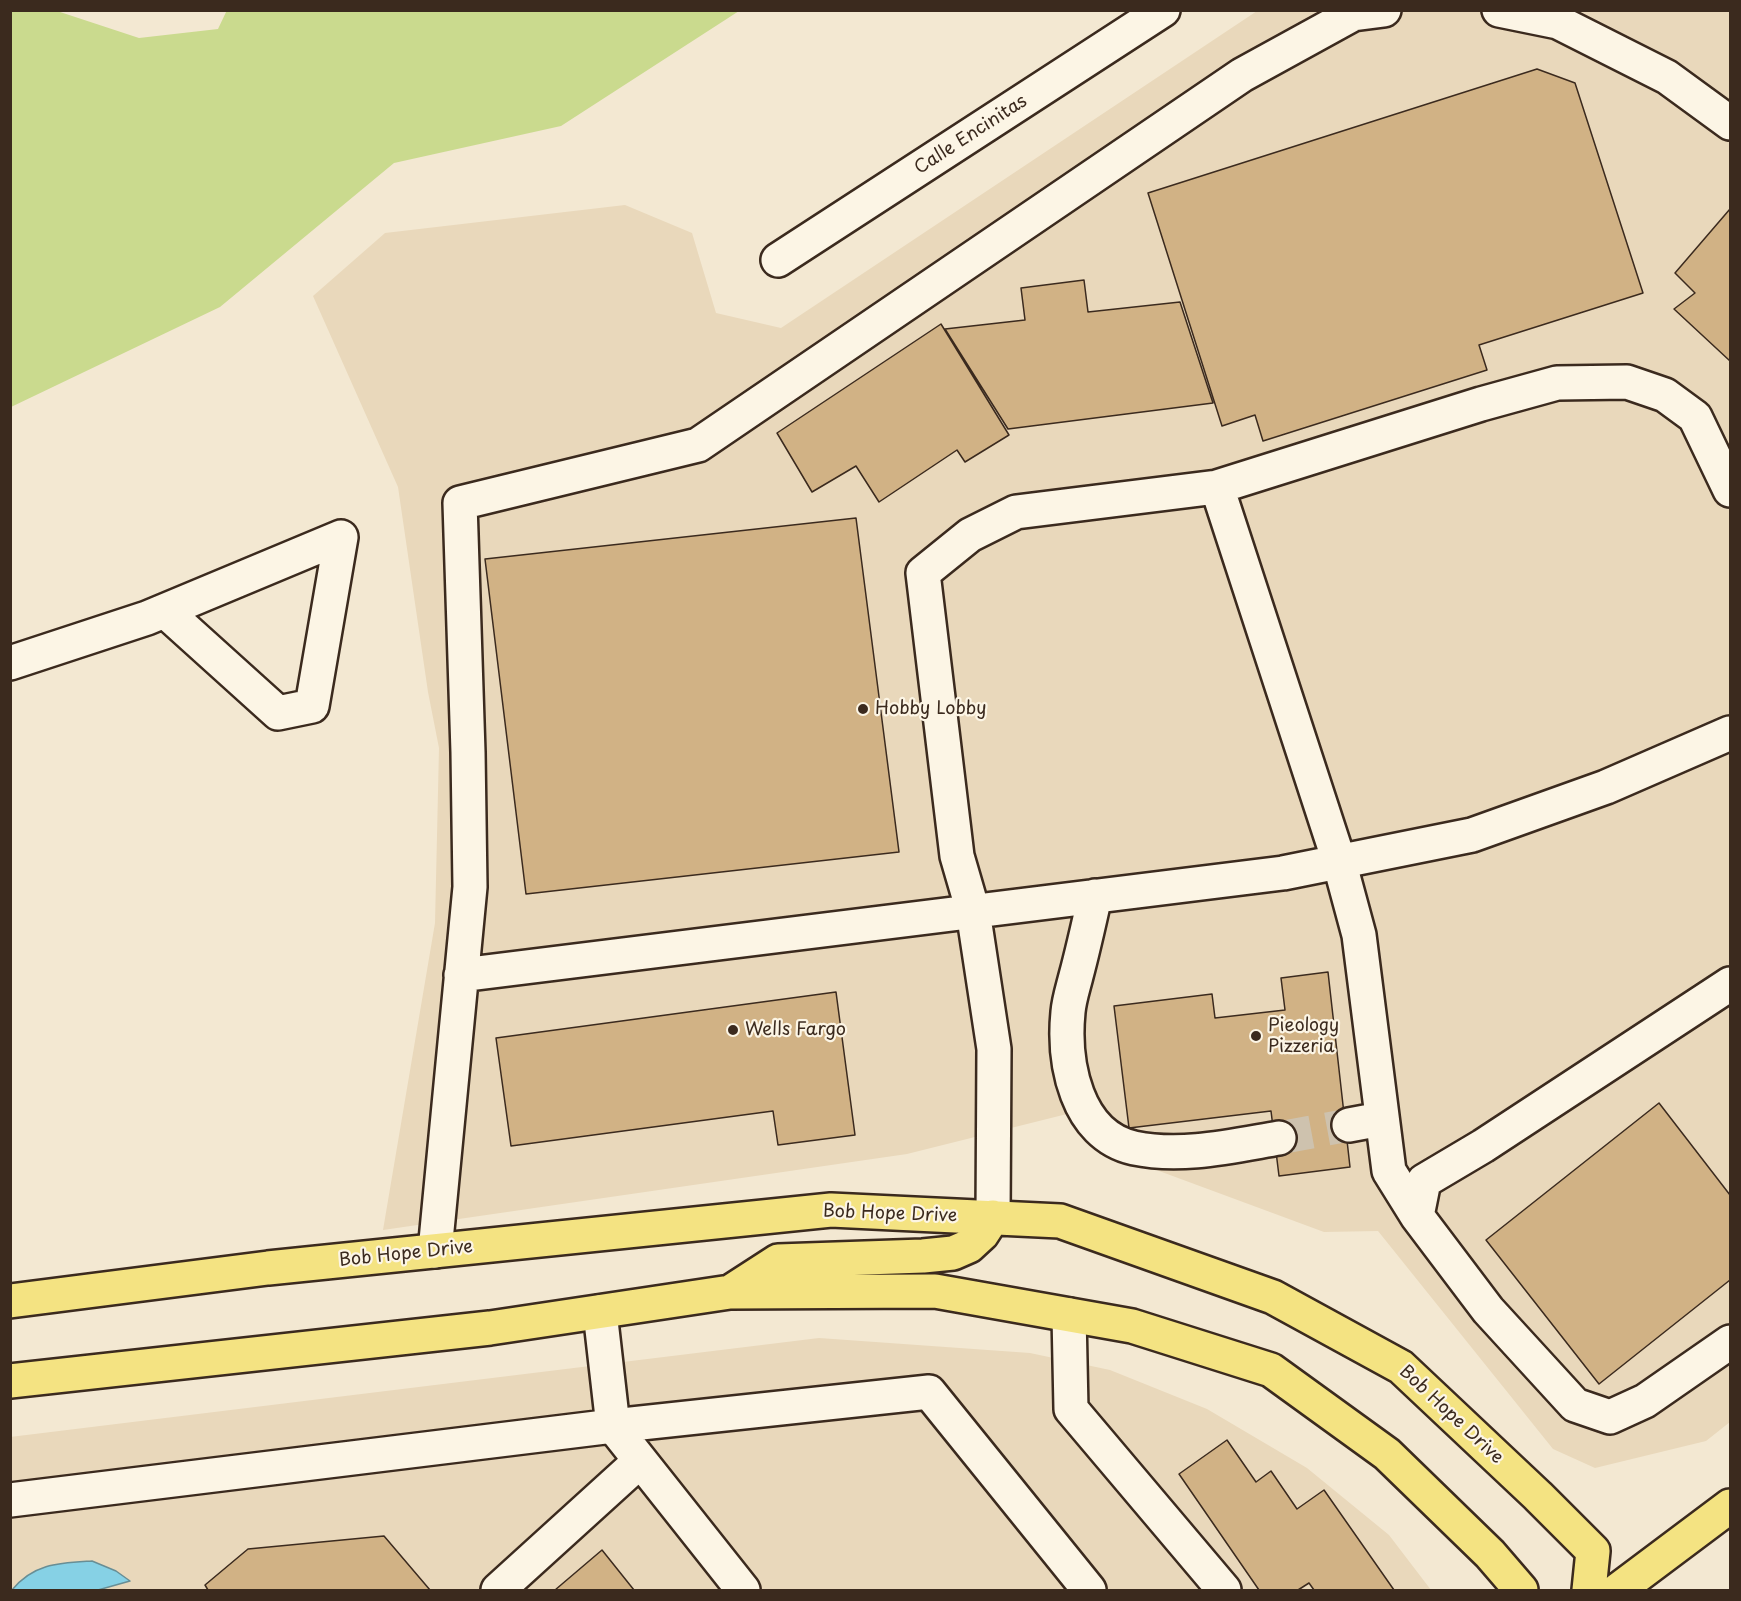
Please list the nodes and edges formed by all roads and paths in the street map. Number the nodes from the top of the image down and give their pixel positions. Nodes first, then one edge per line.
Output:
1 (1163, 10) edge
2 (1499, 10) edge
3 (1365, 12) edge
4 (1731, 123) edge
5 (778, 260) dead end
6 (1217, 487) junction
7 (1731, 490) edge
8 (165, 611) junction
9 (10, 663) edge
10 (1731, 733) edge
11 (1339, 861) junction
12 (1095, 896) junction
13 (973, 911) junction
14 (461, 975) junction
15 (1731, 984) edge
16 (1381, 1119) junction
17 (1349, 1125) tunnel mouth
18 (1279, 1138) tunnel mouth
19 (1417, 1216) junction
20 (993, 1217) junction
21 (435, 1251) junction
22 (730, 1292) junction
23 (10, 1301) edge
24 (600, 1312) junction
25 (1069, 1315) junction
26 (1731, 1342) edge
27 (10, 1381) edge
28 (613, 1426) junction
29 (640, 1461) junction
30 (10, 1500) edge
31 (1731, 1506) edge
32 (498, 1590) edge
33 (743, 1590) edge
34 (1089, 1590) edge
35 (1224, 1590) edge
36 (1521, 1590) edge
37 (1589, 1590) edge
38 (1618, 1590) edge

1 - 5 street, Calle Encinitas
2 - 4 street
3 - 14 street
6 - 7 street
6 - 11 street
6 - 13 street
8 - 8 street
8 - 9 street
10 - 11 street
11 - 12 street
11 - 16 street
12 - 13 street
12 - 18 street
13 - 14 street
13 - 20 street
14 - 21 street
15 - 19 street
16 - 17 street
16 - 19 street
19 - 26 street
20 - 21 main road, Bob Hope Drive
20 - 22 main road
20 - 37 main road, Bob Hope Drive
21 - 23 main road, Bob Hope Drive
22 - 24 main road
22 - 25 main road
24 - 27 main road
24 - 28 street
25 - 35 street
25 - 36 main road
28 - 29 street
28 - 30 street
28 - 34 street
29 - 32 street
29 - 33 street
31 - 38 main road

